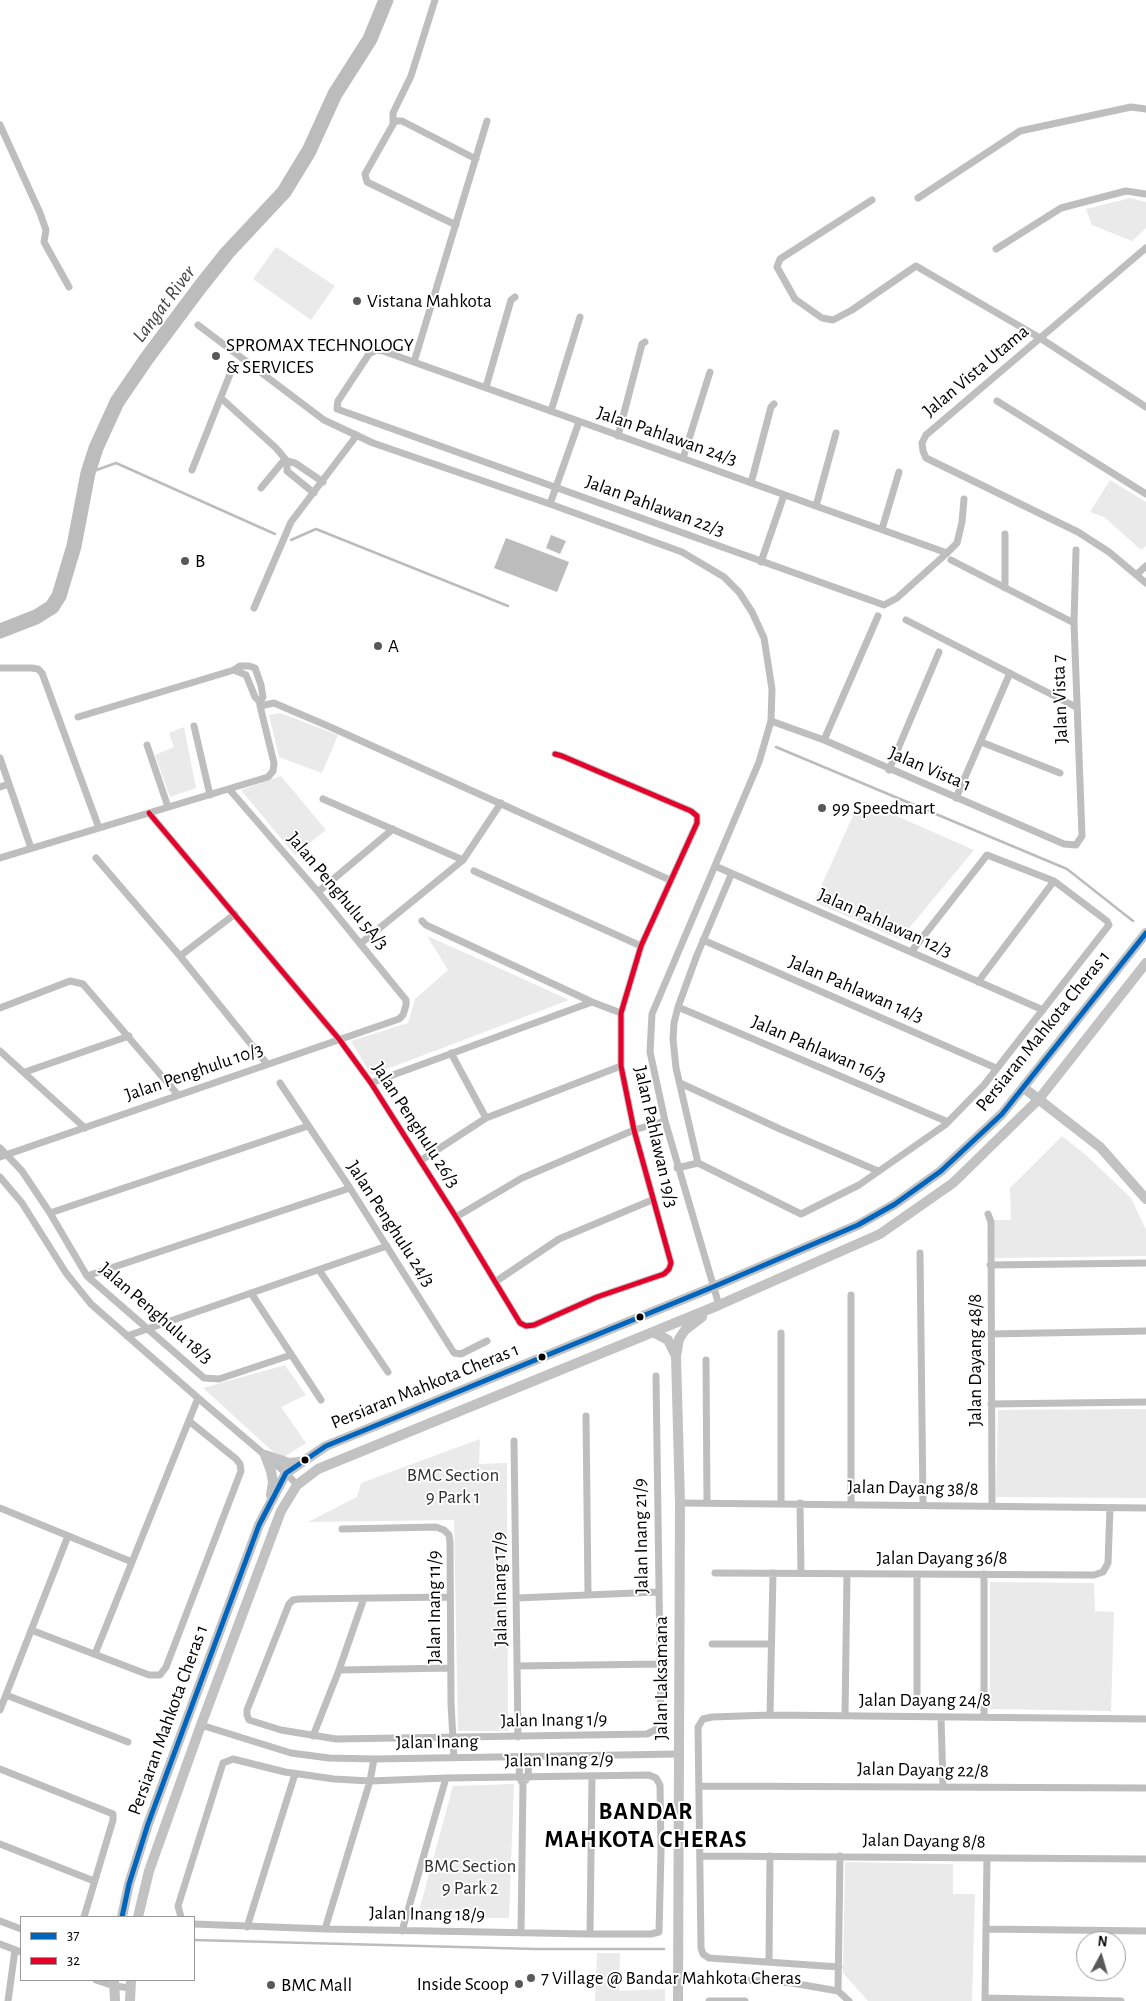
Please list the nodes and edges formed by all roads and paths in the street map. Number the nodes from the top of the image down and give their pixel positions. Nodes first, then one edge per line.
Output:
1 (435, 0) edge
2 (1146, 109) edge
3 (487, 120) dead end
4 (393, 123) junction
5 (0, 125) edge
6 (476, 159) junction
7 (1146, 194) edge
8 (918, 198) dead end
9 (872, 200) dead end
10 (456, 225) junction
11 (1146, 248) edge
12 (996, 249) dead end
13 (69, 286) dead end
14 (515, 297) dead end
15 (580, 316) dead end
16 (198, 325) dead end
17 (1040, 338) junction
18 (645, 342) dead end
19 (414, 362) junction
20 (232, 369) dead end
21 (710, 372) dead end
22 (486, 387) junction
23 (221, 398) junction
24 (998, 401) dead end
25 (774, 404) dead end
26 (1146, 407) edge
27 (338, 409) joint
28 (551, 411) junction
29 (579, 422) junction
30 (836, 433) dead end
31 (357, 435) junction
32 (618, 436) junction
33 (683, 458) junction
34 (286, 460) junction
35 (192, 470) dead end
36 (899, 472) dead end
37 (322, 482) junction
38 (751, 483) junction
39 (557, 487) junction
40 (261, 488) dead end
41 (314, 492) junction
42 (784, 494) junction
43 (1146, 494) edge
44 (964, 499) dead end
45 (550, 504) junction
46 (816, 506) junction
47 (882, 529) junction
48 (1005, 534) dead end
49 (1076, 550) dead end
50 (949, 557) junction
51 (761, 562) junction
52 (1146, 566) edge
53 (1136, 575) junction
54 (1146, 583) edge
55 (1005, 588) junction
56 (254, 608) dead end
57 (878, 616) dead end
58 (906, 620) dead end
59 (1074, 623) junction
60 (939, 652) dead end
61 (0, 668) edge
62 (234, 670) junction
63 (1010, 673) junction
64 (260, 704) junction
65 (1076, 707) junction
66 (78, 717) dead end
67 (771, 721) junction
68 (194, 726) dead end
69 (824, 740) junction
70 (981, 742) junction
71 (147, 745) dead end
72 (555, 754) dead end
73 (0, 758) edge
74 (890, 770) junction
75 (1060, 773) dead end
76 (9, 784) junction
77 (0, 787) edge
78 (230, 789) junction
79 (210, 794) junction
80 (323, 798) dead end
81 (956, 798) junction
82 (501, 803) junction
83 (168, 807) junction
84 (149, 813) junction
85 (99, 828) junction
86 (393, 829) junction
87 (1076, 845) joint
88 (31, 848) junction
89 (0, 858) edge
90 (96, 858) dead end
91 (463, 860) junction
92 (714, 866) junction
93 (474, 870) dead end
94 (731, 875) junction
95 (670, 880) junction
96 (1054, 881) junction
97 (318, 892) junction
98 (235, 914) junction
99 (422, 921) dead end
100 (1146, 932) edge
101 (703, 940) junction
102 (360, 944) junction
103 (640, 946) junction
104 (910, 952) junction
105 (180, 956) junction
106 (1146, 963) edge
107 (978, 982) junction
108 (592, 1002) junction
109 (678, 1006) junction
110 (0, 1008) edge
111 (1043, 1010) junction
112 (622, 1013) junction
113 (399, 1019) joint
114 (129, 1036) junction
115 (339, 1039) junction
116 (0, 1051) edge
117 (451, 1053) junction
118 (267, 1064) junction
119 (621, 1066) junction
120 (996, 1068) junction
121 (25, 1072) junction
122 (280, 1083) dead end
123 (371, 1083) junction
124 (680, 1083) junction
125 (1024, 1088) junction
126 (177, 1093) junction
127 (1039, 1099) junction
128 (486, 1118) junction
129 (665, 1120) junction
130 (948, 1122) junction
131 (82, 1125) junction
132 (308, 1126) junction
133 (634, 1130) junction
134 (0, 1148) edge
135 (8, 1155) junction
136 (0, 1157) edge
137 (420, 1161) junction
138 (698, 1163) junction
139 (677, 1168) junction
140 (878, 1171) junction
141 (0, 1178) edge
142 (350, 1188) junction
143 (1146, 1199) edge
144 (652, 1200) junction
145 (50, 1213) junction
146 (988, 1214) dead end
147 (456, 1217) junction
148 (387, 1246) junction
149 (920, 1253) dead end
150 (1146, 1263) edge
151 (990, 1265) junction
152 (318, 1270) junction
153 (87, 1276) junction
154 (495, 1282) junction
155 (713, 1287) junction
156 (251, 1293) junction
157 (851, 1294) dead end
158 (720, 1305) junction
159 (526, 1326) joint
160 (147, 1329) junction
161 (1146, 1331) edge
162 (653, 1332) junction
163 (780, 1333) dead end
164 (991, 1334) junction
165 (127, 1336) junction
166 (487, 1341) dead end
167 (291, 1355) junction
168 (676, 1356) junction
169 (706, 1360) dead end
170 (388, 1372) dead end
171 (656, 1376) dead end
172 (198, 1398) junction
173 (321, 1400) dead end
174 (1146, 1402) edge
175 (991, 1404) junction
176 (586, 1416) dead end
177 (189, 1421) junction
178 (514, 1441) dead end
179 (265, 1455) junction
180 (302, 1462) junction
181 (286, 1473) junction
182 (297, 1485) junction
183 (680, 1503) junction
184 (707, 1503) junction
185 (781, 1503) junction
186 (800, 1503) junction
187 (851, 1503) junction
188 (270, 1504) junction
189 (923, 1504) junction
190 (992, 1505) junction
191 (0, 1508) edge
192 (1110, 1508) junction
193 (1146, 1508) edge
194 (342, 1529) dead end
195 (68, 1536) junction
196 (132, 1562) junction
197 (715, 1572) dead end
198 (773, 1572) junction
199 (801, 1573) junction
200 (847, 1574) junction
201 (917, 1574) junction
202 (984, 1574) junction
203 (658, 1592) junction
204 (588, 1594) junction
205 (450, 1597) junction
206 (364, 1598) junction
207 (517, 1598) junction
208 (32, 1630) junction
209 (712, 1644) dead end
210 (771, 1644) junction
211 (95, 1654) junction
212 (660, 1664) junction
213 (517, 1666) junction
214 (451, 1668) junction
215 (339, 1670) junction
216 (917, 1693) dead end
217 (6, 1695) junction
218 (0, 1710) edge
219 (770, 1715) junction
220 (845, 1716) junction
221 (941, 1717) junction
222 (984, 1717) junction
223 (1146, 1719) edge
224 (201, 1725) junction
225 (661, 1726) joint
226 (313, 1736) junction
227 (518, 1737) junction
228 (452, 1738) junction
229 (128, 1742) dead end
230 (679, 1754) junction
231 (520, 1757) junction
232 (528, 1757) junction
233 (454, 1758) junction
234 (374, 1759) junction
235 (0, 1769) edge
236 (295, 1774) junction
237 (592, 1776) junction
238 (528, 1777) junction
239 (446, 1778) junction
240 (521, 1780) junction
241 (370, 1781) junction
242 (699, 1786) junction
243 (943, 1786) junction
244 (1146, 1788) edge
245 (0, 1844) edge
246 (701, 1856) junction
247 (770, 1856) junction
248 (840, 1856) junction
249 (987, 1858) junction
250 (1146, 1859) edge
251 (94, 1881) junction
252 (84, 1916) edge
253 (122, 1916) edge
254 (138, 1916) edge
255 (181, 1916) edge
256 (0, 1921) edge
257 (195, 1924) edge
258 (247, 1927) junction
259 (20, 1929) edge
260 (325, 1929) junction
261 (986, 1929) junction
262 (402, 1930) junction
263 (1146, 1931) edge
264 (521, 1932) junction
265 (659, 1932) joint
266 (590, 1934) junction
267 (0, 1944) edge
268 (18, 1951) edge
269 (769, 1962) junction
270 (839, 1967) junction
271 (678, 1976) junction
272 (114, 1983) edge
273 (131, 1984) edge
274 (838, 1991) junction
275 (985, 2000) edge
276 (1051, 2000) edge
277 (8, 2001) edge
278 (115, 2001) edge
279 (130, 2001) edge
280 (678, 2001) edge
281 (709, 2001) edge
282 (745, 2001) edge
283 (849, 2001) edge
284 (1121, 2001) edge

1 - 4 street
2 - 8 street
3 - 6 street
4 - 6 street
4 - 10 street
5 - 13 street
6 - 10 street
7 - 12 street
9 - 17 street
10 - 19 street
11 - 17 street, Jalan Vista Utama
14 - 22 street
15 - 28 street
16 - 31 street
17 - 26 street
17 - 53 street, Jalan Vista Utama
18 - 32 street
19 - 22 street, Jalan Pahlawan 24/3
19 - 27 street, Jalan Pahlawan 24/3
20 - 23 street
21 - 33 street
22 - 28 street, Jalan Pahlawan 24/3
23 - 34 street
23 - 35 street
24 - 43 street
25 - 38 street
27 - 39 street, Jalan Pahlawan 22/3
28 - 29 street, Jalan Pahlawan 24/3
29 - 32 street, Jalan Pahlawan 24/3
29 - 39 street
30 - 46 street
31 - 37 street
31 - 45 street
32 - 33 street, Jalan Pahlawan 24/3
33 - 38 street, Jalan Pahlawan 24/3
34 - 37 street
34 - 40 street
34 - 41 street
36 - 47 street
37 - 41 street
38 - 42 street, Jalan Pahlawan 24/3
39 - 45 street
39 - 51 street, Jalan Pahlawan 22/3
41 - 56 street
42 - 46 street, Jalan Pahlawan 24/3
42 - 51 street
44 - 50 street
45 - 67 street
46 - 47 street, Jalan Pahlawan 24/3
47 - 50 street, Jalan Pahlawan 24/3
48 - 55 street
49 - 59 street, Jalan Vista 7
50 - 51 street, Jalan Pahlawan 22/3
50 - 55 street, Jalan Pahlawan 24/3
52 - 53 street
53 - 54 street, Jalan Vista Utama
55 - 59 street, Jalan Pahlawan 24/3
57 - 69 street
58 - 63 street
59 - 65 street, Jalan Vista 7
60 - 74 street
61 - 85 street
62 - 64 street
62 - 64 street
62 - 66 street
63 - 65 street
63 - 70 street
64 - 78 street
64 - 82 street
65 - 87 street, Jalan Vista 7
67 - 69 street, Jalan Vista 1
67 - 92 street
68 - 79 street
69 - 74 street, Jalan Vista 1
70 - 75 street
70 - 81 street
71 - 83 street
72 - 95 street, Jalan Pahlawan 19/3
73 - 76 street
74 - 81 street, Jalan Vista 1
76 - 77 street
76 - 88 street
78 - 79 street
78 - 97 street, Jalan Penghulu 5A/3
79 - 83 street
80 - 86 street
81 - 87 street, Jalan Vista 1
82 - 91 street
82 - 95 street
83 - 84 street
84 - 85 street
84 - 98 street, Jalan Penghulu 26/3
85 - 88 street
86 - 91 street
86 - 97 street
88 - 89 street
90 - 105 street
91 - 102 street
92 - 94 street, Jalan Pahlawan 12/3
92 - 129 street
93 - 103 street
94 - 101 street
94 - 104 street, Jalan Pahlawan 12/3
95 - 103 street, Jalan Pahlawan 19/3
96 - 104 street
96 - 107 street
96 - 111 street
97 - 102 street, Jalan Penghulu 5A/3
98 - 105 street
98 - 115 street, Jalan Penghulu 26/3
99 - 108 street
100 - 125 main road, Persiaran Mahkota Cheras 1
101 - 109 street
101 - 120 street, Jalan Pahlawan 14/3
102 - 113 street, Jalan Penghulu 5A/3
103 - 112 street, Jalan Pahlawan 19/3
104 - 107 street, Jalan Pahlawan 12/3
105 - 118 street
106 - 127 main road, Persiaran Mahkota Cheras 1
107 - 111 street, Jalan Pahlawan 12/3
108 - 112 street
108 - 117 street
109 - 124 street
109 - 130 street, Jalan Pahlawan 16/3
110 - 114 street
111 - 120 street
112 - 119 street, Jalan Pahlawan 19/3
113 - 115 street, Jalan Penghulu 10/3
114 - 121 street
114 - 126 street
115 - 118 street, Jalan Penghulu 10/3
115 - 123 street, Jalan Penghulu 26/3
116 - 121 street
117 - 123 street
117 - 128 street
118 - 126 street, Jalan Penghulu 10/3
119 - 128 street
119 - 133 street, Jalan Pahlawan 19/3
120 - 130 street
121 - 131 street
122 - 132 street, Jalan Penghulu 24/3
123 - 137 street, Jalan Penghulu 26/3
124 - 138 street
124 - 140 street
125 - 127 main road
125 - 155 main road, Persiaran Mahkota Cheras 1
126 - 131 street, Jalan Penghulu 10/3
127 - 143 main road
127 - 158 main road, Persiaran Mahkota Cheras 1
128 - 137 street
129 - 133 street
129 - 139 street
130 - 140 street
131 - 135 street, Jalan Penghulu 10/3
132 - 142 street, Jalan Penghulu 24/3
132 - 145 street
133 - 144 street, Jalan Pahlawan 19/3
133 - 147 street
134 - 135 street, Jalan Penghulu 18/3
135 - 136 street, Jalan Penghulu 10/3
135 - 145 street, Jalan Penghulu 18/3
137 - 147 street, Jalan Penghulu 26/3
138 - 139 street
138 - 140 street
139 - 155 street
141 - 165 street
142 - 148 street, Jalan Penghulu 24/3
142 - 153 street
144 - 154 street
144 - 159 street, Jalan Pahlawan 19/3
145 - 153 street, Jalan Penghulu 18/3
146 - 151 street, Jalan Dayang 48/8
147 - 154 street, Jalan Penghulu 26/3
148 - 152 street
148 - 166 street, Jalan Penghulu 24/3
149 - 189 street
150 - 151 street
151 - 164 street, Jalan Dayang 48/8
152 - 156 street
152 - 170 street
153 - 160 street, Jalan Penghulu 18/3
154 - 159 street, Jalan Penghulu 26/3
155 - 158 street
155 - 180 main road, Persiaran Mahkota Cheras 1
156 - 160 street
156 - 167 street
157 - 187 street
158 - 162 main road, Persiaran Mahkota Cheras 1
158 - 168 main road, Jalan Laksamana
160 - 165 street
160 - 167 street, Jalan Penghulu 18/3
161 - 164 street
162 - 168 main road
162 - 182 main road, Persiaran Mahkota Cheras 1
163 - 185 street
164 - 175 street, Jalan Dayang 48/8
165 - 172 street
167 - 173 street
168 - 183 main road, Jalan Laksamana
169 - 184 street
171 - 203 street, Jalan Inang 21/9
172 - 177 street
172 - 179 street
174 - 175 street
175 - 190 street, Jalan Dayang 48/8
176 - 204 street
177 - 196 street
177 - 211 street
178 - 207 street, Jalan Inang 17/9
179 - 180 main road
179 - 181 street
179 - 188 main road
180 - 181 main road, Persiaran Mahkota Cheras 1
181 - 182 street
181 - 188 main road, Persiaran Mahkota Cheras 1
182 - 224 main road, Persiaran Mahkota Cheras 1
183 - 184 street, Jalan Dayang 38/8
183 - 230 main road, Jalan Laksamana
184 - 185 street, Jalan Dayang 38/8
185 - 186 street, Jalan Dayang 38/8
186 - 187 street, Jalan Dayang 38/8
186 - 199 street
187 - 189 street, Jalan Dayang 38/8
188 - 253 main road, Persiaran Mahkota Cheras 1
189 - 190 street, Jalan Dayang 38/8
190 - 192 street, Jalan Dayang 38/8
191 - 195 street
192 - 193 street, Jalan Dayang 38/8
192 - 202 street, Jalan Dayang 36/8
194 - 205 street, Jalan Inang 11/9
195 - 196 street
195 - 208 street
196 - 211 street
197 - 198 street, Jalan Dayang 36/8
198 - 199 street, Jalan Dayang 36/8
198 - 210 street
199 - 200 street, Jalan Dayang 36/8
200 - 201 street, Jalan Dayang 36/8
200 - 220 street
201 - 202 street, Jalan Dayang 36/8
201 - 216 street
202 - 222 street
203 - 204 street
203 - 212 street, Jalan Inang 21/9
204 - 207 street
205 - 206 street
205 - 214 street, Jalan Inang 11/9
206 - 215 street
206 - 226 street, Jalan Inang 1/9
207 - 213 street, Jalan Inang 17/9
208 - 211 street
208 - 217 street
209 - 210 street
210 - 219 street
212 - 213 street
212 - 225 street, Jalan Inang 21/9
213 - 227 street, Jalan Inang 17/9
214 - 215 street
214 - 228 street, Jalan Inang 11/9
215 - 226 street
217 - 218 street
217 - 229 street
219 - 220 street, Jalan Dayang 24/8
219 - 242 street, Jalan Dayang 24/8
220 - 221 street, Jalan Dayang 24/8
221 - 222 street, Jalan Dayang 24/8
221 - 243 street
222 - 223 street, Jalan Dayang 24/8
224 - 234 street, Jalan Inang
224 - 254 main road, Persiaran Mahkota Cheras 1
225 - 227 street, Jalan Inang 1/9
226 - 228 street, Jalan Inang 1/9
227 - 228 street, Jalan Inang 1/9
228 - 233 street, Jalan Inang 11/9
230 - 232 street, Jalan Inang
230 - 271 main road, Jalan Laksamana
231 - 232 street, Jalan Inang
231 - 233 street, Jalan Inang
231 - 240 street
232 - 238 street
233 - 234 street, Jalan Inang
234 - 241 street
235 - 251 street
236 - 241 street, Jalan Inang 2/9
236 - 255 street, Jalan Inang 2/9
236 - 258 street
237 - 238 street, Jalan Inang 2/9
237 - 265 street, Jalan Inang 2/9
237 - 266 street
238 - 240 street, Jalan Inang 2/9
239 - 240 street, Jalan Inang 2/9
239 - 241 street, Jalan Inang 2/9
239 - 262 street
240 - 264 street
241 - 260 street
242 - 243 street, Jalan Dayang 22/8
242 - 246 street
243 - 244 street, Jalan Dayang 22/8
245 - 251 street
246 - 247 street, Jalan Dayang 8/8
246 - 269 street
247 - 248 street, Jalan Dayang 8/8
247 - 269 street
248 - 249 street, Jalan Dayang 8/8
248 - 270 street
249 - 250 street, Jalan Dayang 8/8
249 - 261 street
251 - 252 street
256 - 259 street
257 - 258 street, Jalan Inang 18/9
258 - 260 street, Jalan Inang 18/9
260 - 262 street, Jalan Inang 18/9
261 - 263 street
261 - 275 street
262 - 264 street, Jalan Inang 18/9
264 - 266 street, Jalan Inang 18/9
265 - 266 street, Jalan Inang 18/9
267 - 268 street
268 - 277 street
269 - 270 street
270 - 274 street
271 - 274 street
271 - 280 main road, Jalan Laksamana
272 - 273 street
272 - 278 main road
273 - 279 main road
274 - 283 street
275 - 276 street
276 - 284 street
281 - 282 street

